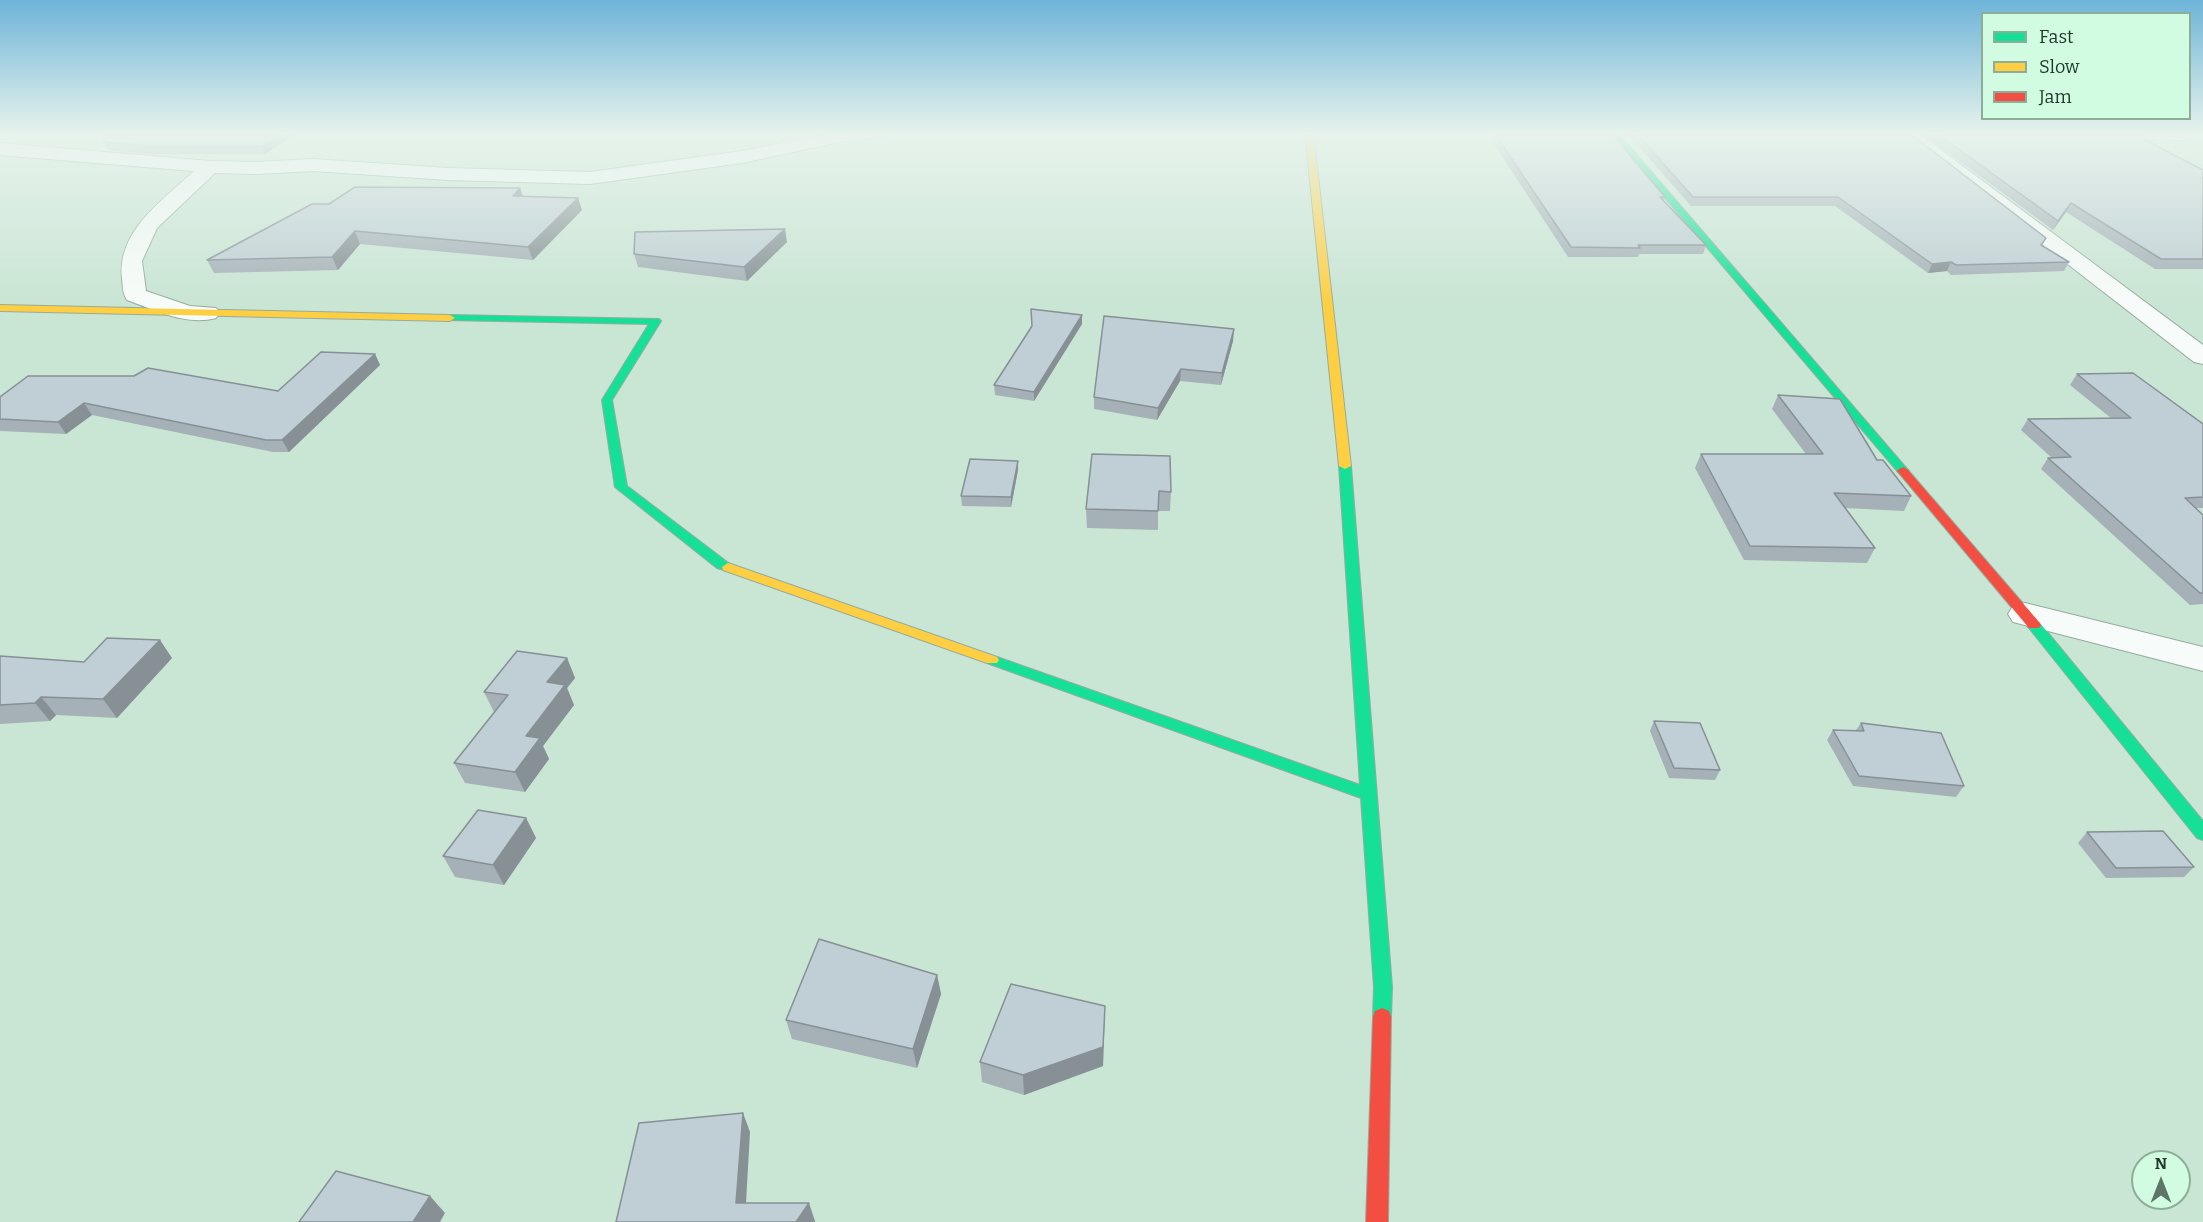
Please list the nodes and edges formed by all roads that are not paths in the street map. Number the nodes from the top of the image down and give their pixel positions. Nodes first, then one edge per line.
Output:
1 (186, 189) edge
2 (1315, 189) edge
3 (1662, 189) edge
4 (1981, 189) edge
5 (0, 308) edge
6 (330, 315) junction
7 (2203, 357) edge
8 (2025, 614) junction
9 (2203, 658) edge
10 (1370, 794) junction
11 (2203, 833) edge
12 (1377, 1222) edge

1 - 6 street
2 - 10 street
3 - 8 street
4 - 7 street
5 - 6 street
6 - 10 street
8 - 9 street
8 - 11 street
10 - 12 street

